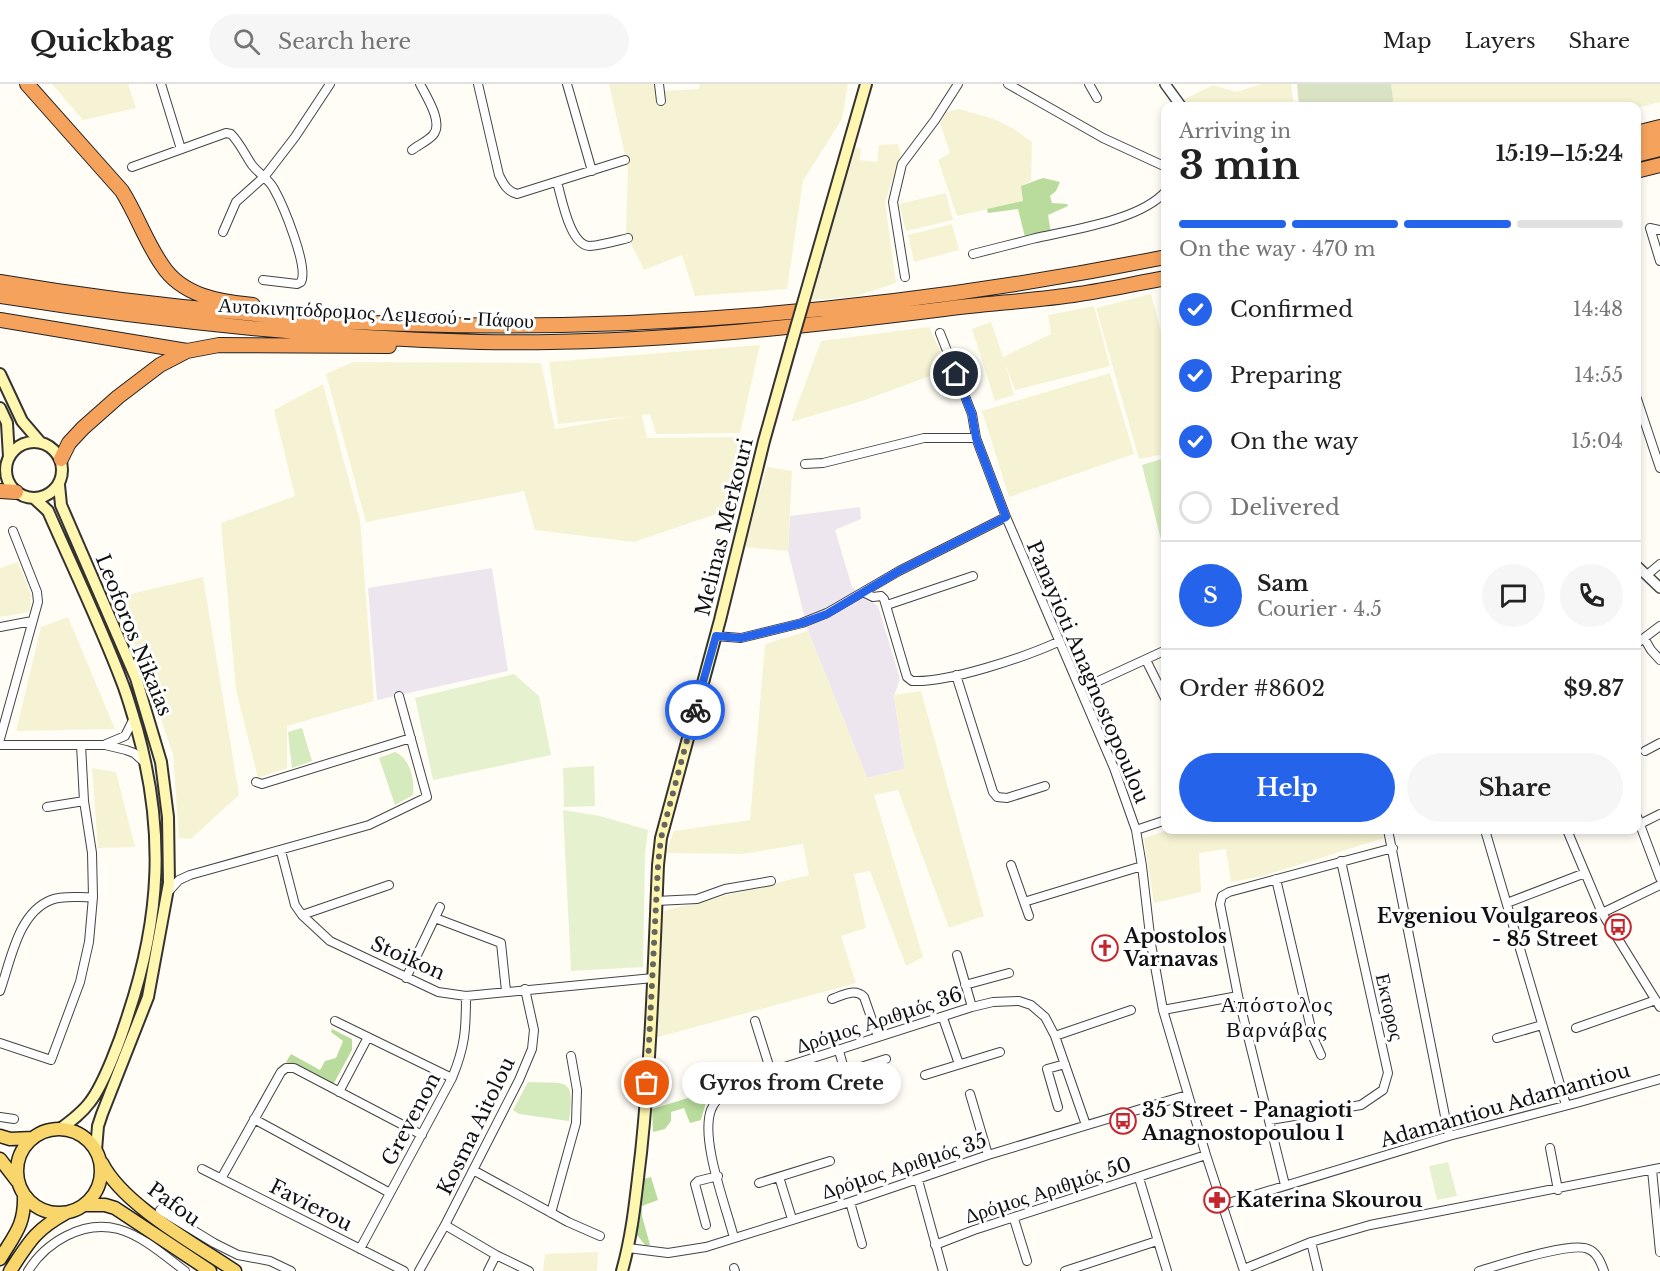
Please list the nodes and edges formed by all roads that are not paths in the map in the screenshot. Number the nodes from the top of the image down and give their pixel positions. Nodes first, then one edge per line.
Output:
1 (27, 84) edge
2 (161, 84) edge
3 (330, 84) edge
4 (420, 84) edge
5 (478, 84) edge
6 (567, 84) edge
7 (659, 84) edge
8 (866, 84) edge
9 (958, 84) edge
10 (1008, 84) edge
11 (1089, 84) edge
12 (1165, 84) edge
13 (1097, 98) dead end
14 (661, 101) dead end
15 (1178, 102) edge
16 (1660, 127) edge
17 (1641, 132) edge
18 (1660, 139) edge
19 (1641, 144) edge
20 (181, 149) junction
21 (412, 150) dead end
22 (1660, 150) edge
23 (1641, 154) edge
24 (625, 160) dead end
25 (1161, 165) edge
26 (1660, 165) edge
27 (132, 167) dead end
28 (1641, 170) edge
29 (592, 171) junction
30 (265, 176) junction
31 (557, 182) junction
32 (1161, 197) edge
33 (1660, 230) edge
34 (223, 232) dead end
35 (628, 238) dead end
36 (973, 254) dead end
37 (1161, 257) edge
38 (1660, 261) edge
39 (1161, 270) edge
40 (905, 277) dead end
41 (1161, 279) edge
42 (263, 280) dead end
43 (0, 282) edge
44 (0, 296) edge
45 (1002, 301) junction
46 (893, 308) junction
47 (0, 320) edge
48 (473, 325) junction
49 (940, 333) dead end
50 (480, 342) junction
51 (187, 351) junction
52 (0, 374) edge
53 (0, 408) edge
54 (1641, 411) edge
55 (976, 438) junction
56 (40, 442) junction
57 (9, 457) junction
58 (61, 459) junction
59 (805, 464) dead end
60 (1660, 468) edge
61 (58, 485) junction
62 (0, 491) edge
63 (16, 492) junction
64 (34, 498) junction
65 (1006, 517) junction
66 (13, 531) dead end
67 (1660, 564) edge
68 (1641, 570) edge
69 (1647, 575) junction
70 (973, 576) dead end
71 (1660, 588) edge
72 (863, 592) junction
73 (887, 605) junction
74 (32, 621) junction
75 (1660, 626) edge
76 (0, 627) edge
77 (716, 636) junction
78 (1644, 638) junction
79 (1641, 640) edge
80 (1058, 642) junction
81 (1161, 653) edge
82 (1146, 660) junction
83 (1660, 660) edge
84 (956, 675) junction
85 (1081, 689) junction
86 (1161, 690) edge
87 (399, 696) dead end
88 (134, 718) junction
89 (411, 738) junction
90 (0, 739) edge
91 (1660, 743) edge
92 (0, 745) edge
93 (81, 745) junction
94 (105, 745) junction
95 (1645, 751) dead end
96 (147, 767) junction
97 (256, 782) dead end
98 (1045, 786) dead end
99 (84, 801) junction
100 (47, 807) dead end
101 (1660, 814) edge
102 (1161, 822) edge
103 (1641, 824) edge
104 (1641, 827) edge
105 (1136, 830) junction
106 (1389, 834) edge
107 (1486, 834) edge
108 (1569, 834) edge
109 (1393, 848) junction
110 (281, 851) junction
111 (1341, 861) junction
112 (1011, 864) dead end
113 (169, 865) junction
114 (1143, 866) junction
115 (1585, 873) junction
116 (190, 875) junction
117 (1660, 878) edge
118 (1276, 879) junction
119 (771, 881) dead end
120 (389, 885) dead end
121 (1660, 885) edge
122 (167, 894) junction
123 (93, 897) junction
124 (656, 901) junction
125 (1024, 902) junction
126 (1507, 903) junction
127 (440, 907) dead end
128 (1602, 913) junction
129 (302, 915) junction
130 (1029, 916) dead end
131 (435, 918) junction
132 (957, 955) dead end
133 (1009, 973) dead end
134 (406, 978) junction
135 (653, 978) junction
136 (965, 985) junction
137 (525, 989) junction
138 (0, 991) edge
139 (506, 991) junction
140 (466, 996) junction
141 (1238, 996) junction
142 (832, 999) dead end
143 (1658, 1004) edge
144 (972, 1007) junction
145 (1131, 1010) dead end
146 (1163, 1010) junction
147 (943, 1018) junction
148 (335, 1020) dead end
149 (755, 1021) dead end
150 (1542, 1025) junction
151 (1576, 1028) dead end
152 (1055, 1035) junction
153 (368, 1037) junction
154 (878, 1037) junction
155 (1497, 1038) dead end
156 (0, 1043) edge
157 (838, 1051) junction
158 (1000, 1052) dead end
159 (1321, 1055) dead end
160 (572, 1056) dead end
161 (886, 1059) dead end
162 (959, 1064) junction
163 (1065, 1064) junction
164 (771, 1072) junction
165 (925, 1075) dead end
166 (452, 1078) junction
167 (1660, 1078) edge
168 (339, 1092) junction
169 (969, 1094) dead end
170 (1187, 1095) junction
171 (1566, 1105) junction
172 (1058, 1107) dead end
173 (0, 1117) edge
174 (14, 1119) dead end
175 (254, 1119) junction
176 (1270, 1120) junction
177 (1086, 1125) junction
178 (60, 1129) junction
179 (423, 1135) junction
180 (0, 1136) edge
181 (1449, 1136) junction
182 (33, 1138) junction
183 (1550, 1148) dead end
184 (98, 1155) junction
185 (988, 1155) junction
186 (1206, 1155) junction
187 (0, 1159) edge
188 (830, 1161) dead end
189 (202, 1169) dead end
190 (1656, 1169) edge
191 (473, 1170) junction
192 (718, 1176) junction
193 (222, 1177) junction
194 (779, 1177) junction
195 (1139, 1178) junction
196 (918, 1180) junction
197 (18, 1182) junction
198 (759, 1183) dead end
199 (1285, 1185) junction
200 (1558, 1190) junction
201 (390, 1193) junction
202 (24, 1195) junction
203 (850, 1202) junction
204 (84, 1205) junction
205 (1222, 1205) junction
206 (160, 1210) dead end
207 (67, 1212) junction
208 (551, 1213) junction
209 (1014, 1218) junction
210 (792, 1219) junction
211 (445, 1225) junction
212 (706, 1225) dead end
213 (600, 1236) dead end
214 (734, 1238) junction
215 (1157, 1241) junction
216 (1311, 1242) junction
217 (862, 1244) dead end
218 (170, 1245) junction
219 (935, 1245) junction
220 (628, 1248) junction
221 (360, 1249) junction
222 (1660, 1252) edge
223 (496, 1255) junction
224 (0, 1259) edge
225 (1027, 1261) dead end
226 (173, 1262) junction
227 (1079, 1269) edge
228 (1244, 1270) edge
229 (10, 1271) edge
230 (28, 1271) edge
231 (185, 1271) edge
232 (210, 1271) edge
233 (235, 1271) edge
234 (291, 1271) edge
235 (404, 1271) edge
236 (419, 1271) edge
237 (488, 1271) edge
238 (529, 1271) edge
239 (622, 1271) edge
240 (943, 1271) edge
241 (1065, 1271) edge
242 (1167, 1271) edge
243 (1318, 1271) edge
244 (1479, 1271) edge
245 (1604, 1271) edge

1 - 48 highway
2 - 20 street
3 - 30 street
4 - 21 street
5 - 31 street
6 - 29 street
7 - 14 street
8 - 77 main road, Melinas Merkouri, bridge
9 - 40 street
10 - 25 street
11 - 13 street
12 - 15 street
16 - 17 highway
18 - 19 highway
20 - 27 street
20 - 30 street
22 - 23 highway
24 - 29 street
26 - 28 highway
29 - 31 street
30 - 34 street
30 - 42 street
31 - 35 street
32 - 36 street
33 - 38 street
37 - 46 highway
39 - 45 highway
41 - 45 highway
43 - 48 highway, Αυτοκινητόδρομος Λεμεσού - Πάφου
44 - 50 highway, Αυτοκινητόδρομος Λεμεσού - Πάφου
45 - 46 highway
46 - 48 highway, Αυτοκινητόδρομος Λεμεσού - Πάφου
46 - 50 highway, Αυτοκινητόδρομος Λεμεσού - Πάφου
47 - 51 highway
49 - 55 street, Panayioti Anagnostopoulou
50 - 51 highway
51 - 58 highway
52 - 56 main road
53 - 57 main road
54 - 60 street
55 - 59 street
55 - 65 street, Panayioti Anagnostopoulou
56 - 57 main road
56 - 58 main road
57 - 63 main road
58 - 61 main road
61 - 64 main road
61 - 113 main road, Leoforos Nikaias
62 - 63 highway
63 - 64 main road
64 - 88 main road, Leoforos Nikaias
65 - 72 street
65 - 80 street, Panayioti Anagnostopoulou
66 - 74 street
67 - 69 street
68 - 69 street
69 - 71 street
70 - 73 street
72 - 73 street
72 - 77 street
73 - 84 street
74 - 76 street
74 - 90 street
75 - 78 street
77 - 124 main road, Melinas Merkouri
78 - 79 street
78 - 83 street
80 - 84 street
80 - 85 street, Panayioti Anagnostopoulou
81 - 82 street
82 - 85 street
82 - 86 street
84 - 98 street
85 - 105 street, Panayioti Anagnostopoulou
87 - 89 street
88 - 94 street
88 - 96 main road, Leoforos Nikaias
89 - 97 street
89 - 110 street
91 - 95 street
92 - 93 street
93 - 94 street
93 - 99 street
94 - 96 street
96 - 178 main road, Leoforos Nikaias
99 - 100 street
99 - 123 street
101 - 103 street
102 - 105 street
104 - 117 street
105 - 114 street, Panayioti Anagnostopoulou
106 - 109 street
107 - 126 street
108 - 115 street
109 - 111 street
109 - 181 street
110 - 116 street
110 - 129 street, Stoikon
111 - 118 street
111 - 176 street, Εκτορος
112 - 125 street
113 - 116 street
113 - 122 main road, Leoforos Nikaias
114 - 125 street
114 - 146 street, Panayioti Anagnostopoulou
115 - 126 street
115 - 128 street
116 - 122 street
118 - 141 street
118 - 159 street
119 - 124 street
120 - 129 street
121 - 128 street
122 - 184 main road, Leoforos Nikaias
123 - 138 street
123 - 156 street
124 - 135 main road, Melinas Merkouri
125 - 130 street
126 - 150 street
127 - 131 street
128 - 143 street
129 - 134 street, Stoikon
131 - 134 street
131 - 139 street
132 - 136 street
133 - 136 street
134 - 140 street, Stoikon
135 - 137 street, Stoikon
135 - 220 main road, Melinas Merkouri
136 - 144 street
137 - 139 street, Stoikon
137 - 191 street, Kosma Aitolou
139 - 140 street, Stoikon
140 - 166 street, Grevenon
141 - 146 street
141 - 176 street
142 - 154 street
143 - 151 street
144 - 147 street, Δρόμος Αριθμός 36
144 - 152 street, Δρόμος Αριθμός 36
145 - 152 street
146 - 170 street, Panayioti Anagnostopoulou
147 - 154 street, Δρόμος Αριθμός 36
147 - 162 street
148 - 153 street
149 - 164 street
150 - 155 street
150 - 171 street
152 - 163 street, Δρόμος Αριθμός 36
153 - 166 street
153 - 168 street
154 - 157 street, Δρόμος Αριθμός 36
157 - 161 street
157 - 164 street, Δρόμος Αριθμός 36
158 - 162 street
160 - 208 street
162 - 165 street
163 - 172 street
163 - 177 street, Δρόμος Αριθμός 36
164 - 192 street, Δρόμος Αριθμός 36
166 - 179 street, Grevenon
167 - 171 street, Adamantiou Adamantiou
168 - 175 street
168 - 179 street
169 - 185 street
170 - 177 street, Δρόμος Αριθμός 35
170 - 186 street, Panayioti Anagnostopoulou
171 - 181 street, Adamantiou Adamantiou
173 - 174 street
175 - 193 street
175 - 201 street
176 - 199 street
177 - 185 street, Δρόμος Αριθμός 35
178 - 182 main road
178 - 184 main road
179 - 201 street, Grevenon
180 - 182 main road
181 - 199 street, Adamantiou Adamantiou
182 - 197 main road
183 - 200 street
184 - 204 main road
184 - 233 main road, Pafou
185 - 196 street, Δρόμος Αριθμός 35
186 - 195 street, Δρόμος Αριθμός 50
186 - 205 street, Panayioti Anagnostopoulou
187 - 197 main road
188 - 194 street
189 - 193 street, Favierou
190 - 200 street
190 - 222 street
191 - 208 street
191 - 211 street, Kosma Aitolou
192 - 212 street
192 - 214 street, Δρόμος Αριθμός 36
193 - 221 street, Favierou
194 - 198 street
194 - 210 street
195 - 209 street, Δρόμος Αριθμός 50
195 - 215 street
196 - 203 street, Δρόμος Αριθμός 35
196 - 219 street
197 - 202 main road
199 - 205 street, Adamantiou Adamantiou
200 - 216 street
201 - 221 street, Grevenon
202 - 207 main road
202 - 224 main road
203 - 210 street, Δρόμος Αριθμός 35
203 - 217 street
204 - 207 main road
204 - 218 main road, Pafou
205 - 228 street, Panayioti Anagnostopoulou
206 - 234 street
207 - 229 main road
208 - 213 street
209 - 219 street, Δρόμος Αριθμός 50
209 - 225 street
210 - 214 street, Δρόμος Αριθμός 35
211 - 223 street
211 - 236 street, Kosma Aitolou
214 - 220 street, Δρόμος Αριθμός 35
215 - 227 street
215 - 242 street
216 - 228 street
216 - 243 street
218 - 226 street
218 - 232 main road, Pafou
219 - 240 street
220 - 239 main road, Melinas Merkouri
221 - 235 street, Favierou
223 - 237 street
223 - 238 street
226 - 230 street
226 - 231 street
227 - 241 street
244 - 245 street

